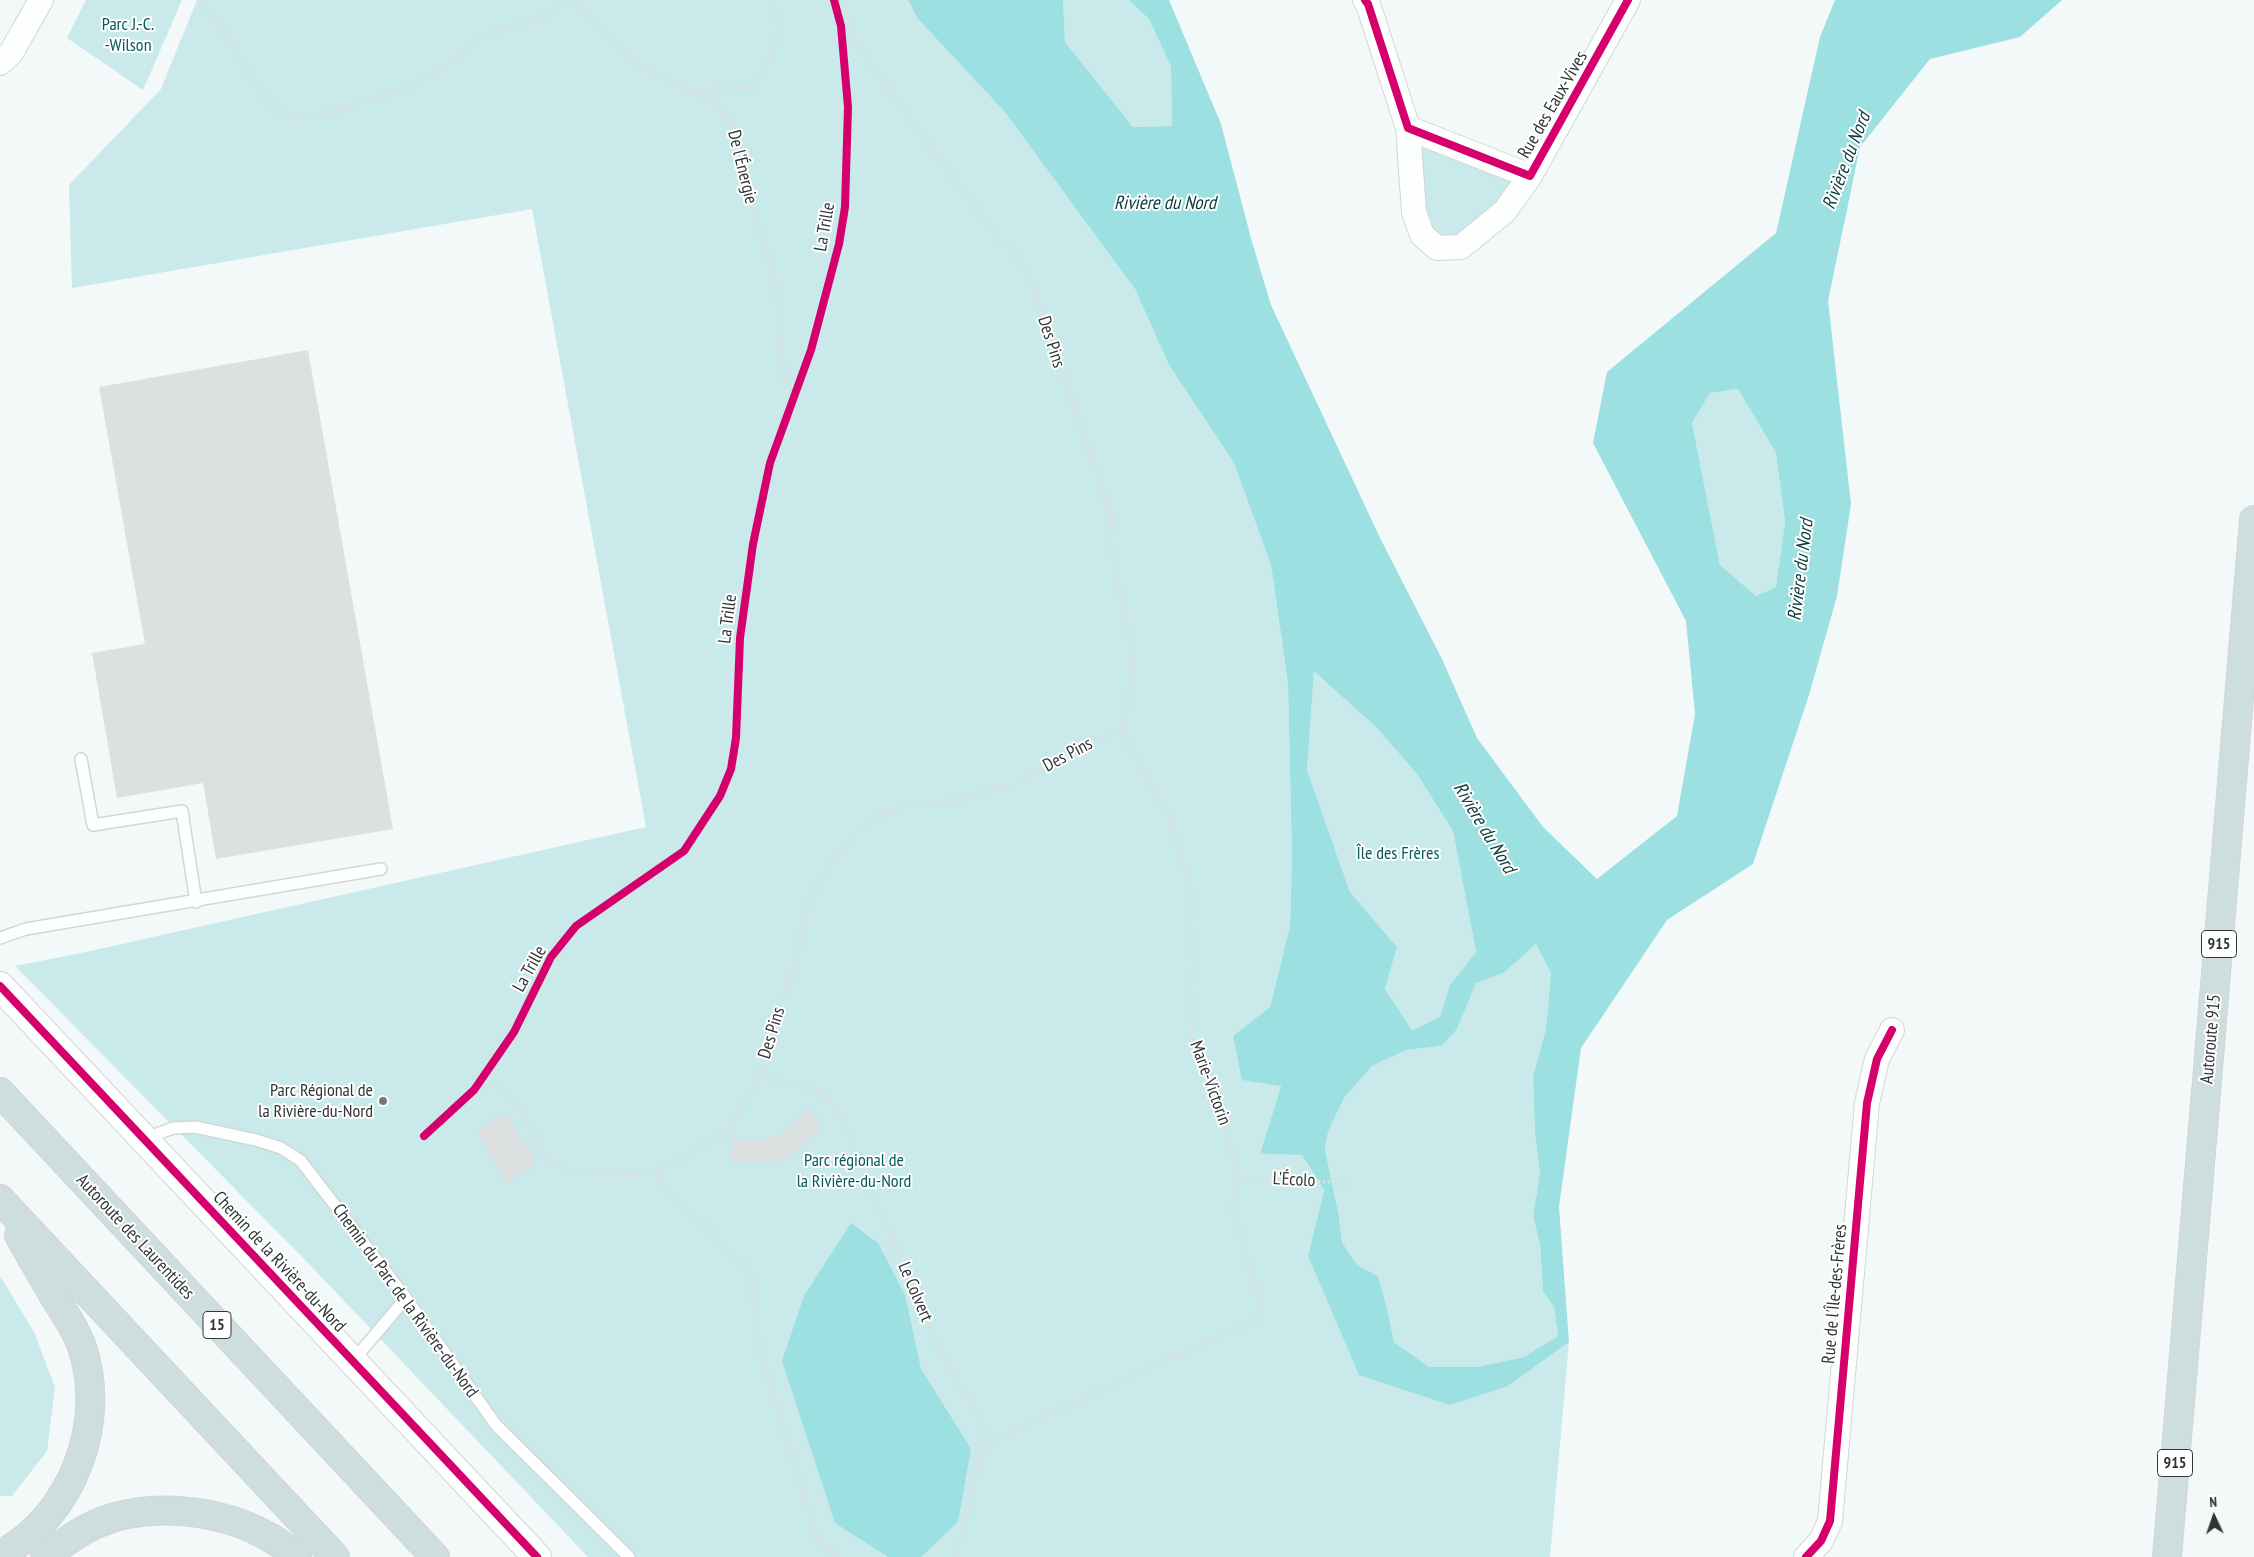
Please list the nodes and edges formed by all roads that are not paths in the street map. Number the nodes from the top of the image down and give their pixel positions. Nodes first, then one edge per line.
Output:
1 (42, 0) edge
2 (1365, 0) edge
3 (1628, 0) edge
4 (0, 62) edge
5 (1408, 128) junction
6 (1530, 176) junction
7 (2254, 520) edge
8 (82, 759) dead end
9 (381, 869) dead end
10 (196, 902) junction
11 (0, 938) edge
12 (0, 986) edge
13 (1892, 1030) dead end
14 (0, 1092) edge
15 (143, 1140) junction
16 (0, 1198) edge
17 (0, 1204) edge
18 (406, 1298) junction
19 (352, 1362) junction
20 (0, 1555) edge
21 (45, 1557) edge
22 (297, 1557) edge
23 (335, 1557) edge
24 (435, 1557) edge
25 (537, 1557) edge
26 (629, 1557) edge
27 (1806, 1557) edge
28 (2167, 1557) edge

1 - 4 street
2 - 5 street, Rue des Eaux-Vives
3 - 6 street, Rue des Eaux-Vives
5 - 6 street, Rue des Eaux-Vives
5 - 6 street, Rue des Eaux-Vives
7 - 28 highway, Autoroute 915 / 915
8 - 10 lane
9 - 10 lane
10 - 11 lane
12 - 15 street, Chemin de la Rivière-du-Nord
13 - 27 street, Rue de l'Île-des-Frères
14 - 24 highway, Autoroute des Laurentides / 15
15 - 18 lane, Chemin du Parc de la Rivière-du-Nord
15 - 19 street, Chemin de la Rivière-du-Nord
16 - 23 highway
17 - 20 highway
18 - 19 lane
18 - 26 lane, Chemin du Parc de la Rivière-du-Nord
19 - 25 street, Chemin de la Rivière-du-Nord
21 - 22 highway

